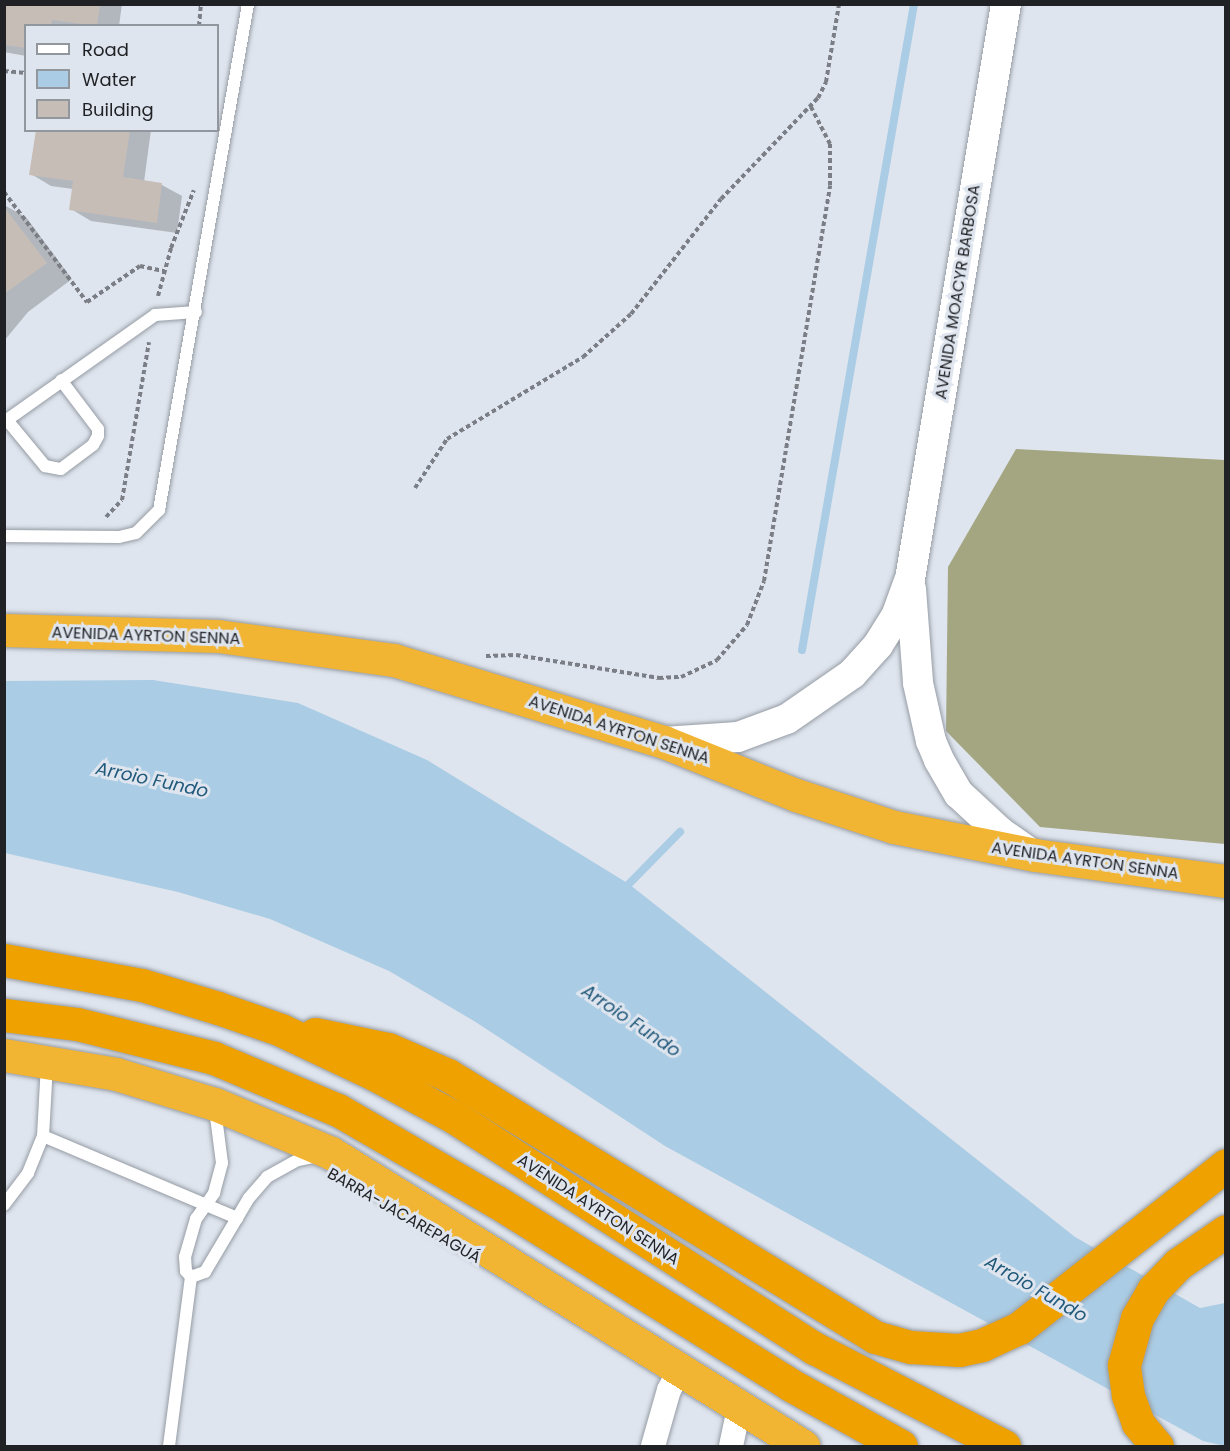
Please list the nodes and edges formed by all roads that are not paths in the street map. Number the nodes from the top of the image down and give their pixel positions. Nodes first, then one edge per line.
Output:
1 (249, 4) edge
2 (1006, 4) edge
3 (196, 312) junction
4 (61, 380) junction
5 (6, 421) edge
6 (4, 536) edge
7 (910, 579) junction
8 (4, 630) edge
9 (664, 742) junction
10 (1035, 855) junction
11 (1226, 880) edge
12 (4, 960) edge
13 (4, 1015) edge
14 (281, 1030) junction
15 (4, 1054) edge
16 (47, 1060) junction
17 (215, 1104) junction
18 (43, 1136) junction
19 (330, 1153) junction
20 (1226, 1165) edge
21 (204, 1204) junction
22 (4, 1205) edge
23 (237, 1218) junction
24 (1226, 1231) edge
25 (192, 1277) junction
26 (680, 1368) junction
27 (739, 1408) junction
28 (169, 1446) edge
29 (653, 1446) edge
30 (731, 1446) edge
31 (803, 1446) edge
32 (901, 1446) edge
33 (1004, 1446) edge
34 (1157, 1446) edge

1 - 3 lane
2 - 7 street, AVENIDA MOACYR BARBOSA
3 - 4 lane
3 - 6 lane
4 - 5 lane
4 - 5 lane
7 - 9 street, AVENIDA MOACYR BARBOSA
7 - 10 street, AVENIDA MOACYR BARBOSA
8 - 9 highway, AVENIDA AYRTON SENNA
9 - 10 highway, AVENIDA AYRTON SENNA
10 - 11 highway, AVENIDA AYRTON SENNA
12 - 14 highway, AVENIDA AYRTON SENNA
13 - 32 highway
14 - 20 highway
14 - 33 highway, AVENIDA AYRTON SENNA
15 - 16 highway
16 - 17 highway
16 - 18 lane
17 - 19 highway
17 - 21 lane
18 - 21 lane
18 - 22 lane
19 - 23 lane
19 - 26 highway
21 - 23 lane
21 - 25 lane
23 - 25 lane
24 - 34 highway
25 - 28 lane
26 - 27 highway
26 - 29 street
27 - 30 street
27 - 31 highway

